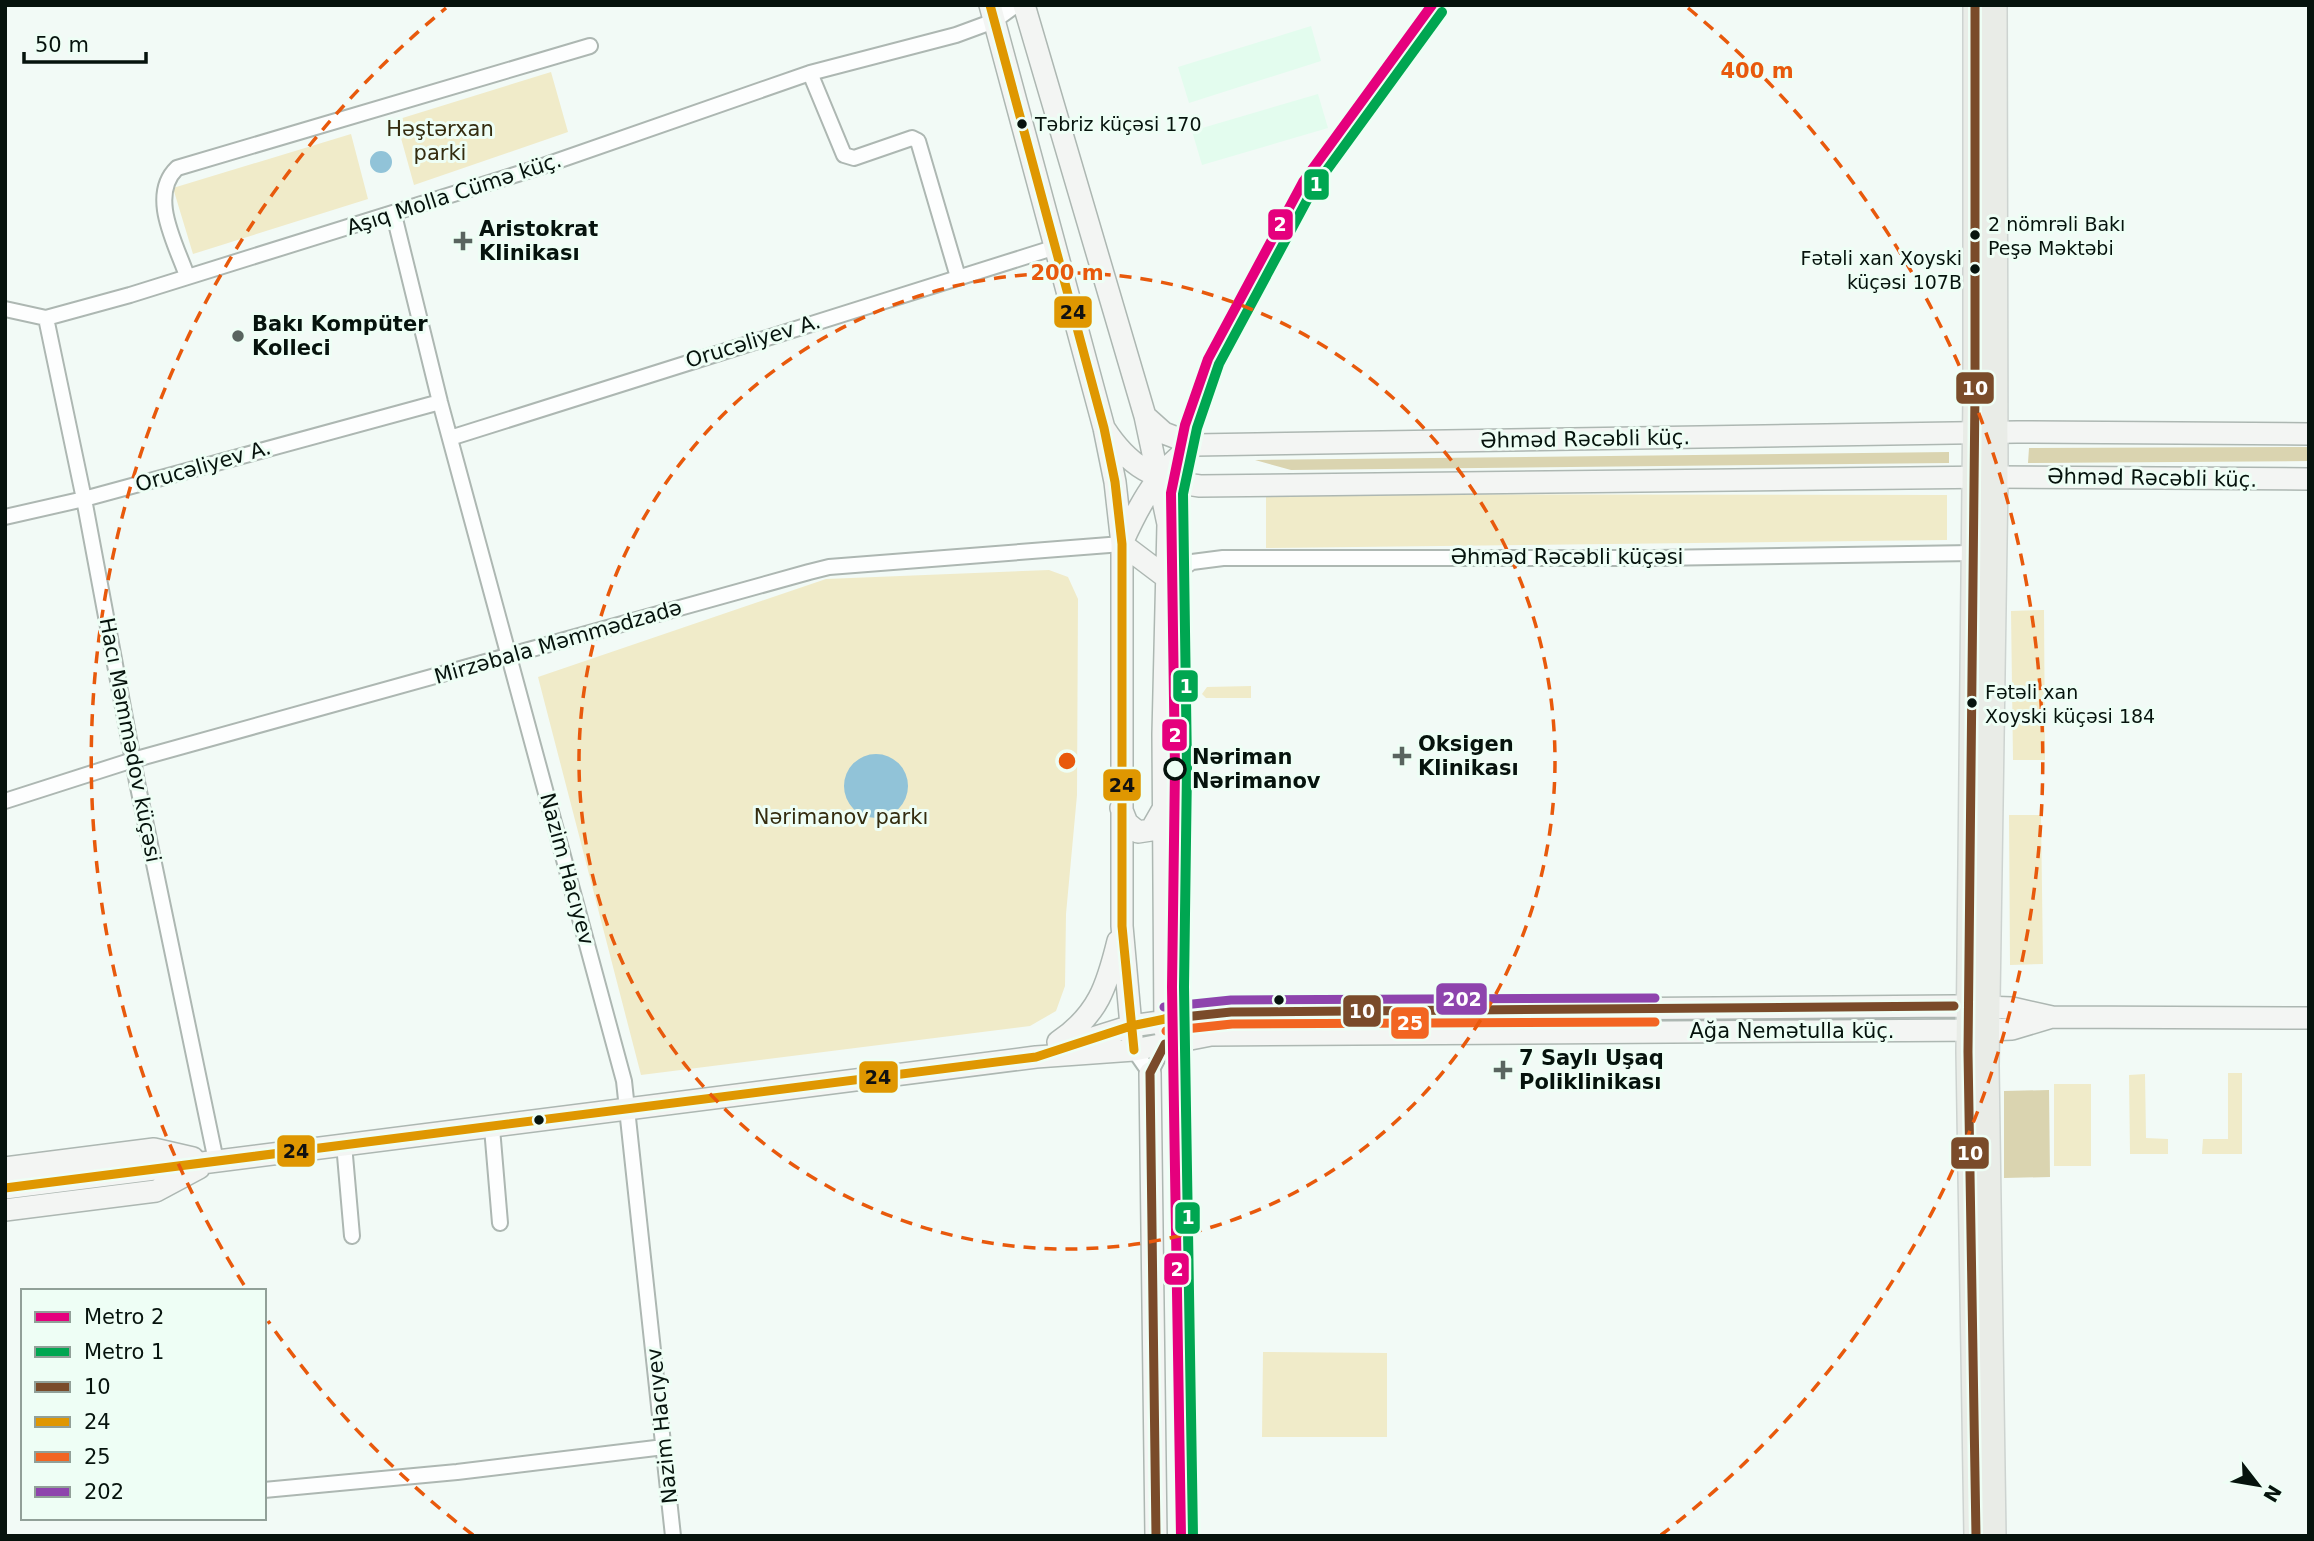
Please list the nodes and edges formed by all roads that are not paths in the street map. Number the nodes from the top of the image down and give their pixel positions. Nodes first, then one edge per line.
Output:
1 (1016, 5) edge
2 (1024, 5) edge
3 (1975, 5) edge
4 (1995, 5) edge
5 (992, 13) edge
6 (590, 46) dead end
7 (810, 73) junction
8 (394, 215) junction
9 (1056, 247) junction
10 (187, 276) junction
11 (958, 277) junction
12 (5, 309) edge
13 (46, 318) junction
14 (440, 402) junction
15 (1145, 416) junction
16 (1104, 428) junction
17 (1996, 432) junction
18 (2309, 434) edge
19 (450, 438) junction
20 (1195, 445) junction
21 (1159, 477) junction
22 (1974, 477) junction
23 (2309, 479) edge
24 (1200, 485) junction
25 (84, 499) junction
26 (5, 517) edge
27 (1168, 524) junction
28 (1122, 544) junction
29 (1973, 553) junction
30 (1167, 578) junction
31 (510, 657) junction
32 (133, 761) junction
33 (5, 801) edge
34 (1164, 806) junction
35 (1121, 808) junction
36 (1122, 926) junction
37 (1973, 1018) junction
38 (2309, 1018) edge
39 (1165, 1019) junction
40 (1131, 1026) junction
41 (1166, 1044) junction
42 (1134, 1050) junction
43 (1036, 1057) junction
44 (1150, 1073) junction
45 (629, 1110) junction
46 (492, 1128) junction
47 (344, 1144) junction
48 (213, 1162) junction
49 (5, 1168) edge
50 (5, 1188) edge
51 (5, 1210) edge
52 (500, 1223) dead end
53 (352, 1236) dead end
54 (664, 1447) junction
55 (266, 1490) edge
56 (673, 1536) edge
57 (1156, 1536) edge
58 (1976, 1536) edge
59 (1994, 1536) edge

1 - 5 street, Aşıq Molla Cümə küç.
2 - 15 main road
3 - 17 main road
4 - 17 main road
5 - 7 street, Aşıq Molla Cümə küç.
5 - 9 main road
6 - 10 street
7 - 8 street, Aşıq Molla Cümə küç.
7 - 11 street
8 - 10 street, Aşıq Molla Cümə küç.
8 - 14 street, Nazim Hacıyev
9 - 11 street, Orucəliyev A.
9 - 16 main road
10 - 13 street, Aşıq Molla Cümə küç.
11 - 19 street, Orucəliyev A.
12 - 13 street, Aşıq Molla Cümə küç.
13 - 25 street, Hacı Məmmədov küçəsi
14 - 19 street, Nazim Hacıyev
14 - 25 street, Orucəliyev A.
15 - 20 main road
15 - 21 main road
16 - 21 main road, Əhməd Rəcəbli küç.
16 - 28 main road
17 - 18 main road, Əhməd Rəcəbli küç.
17 - 20 main road, Əhməd Rəcəbli küç.
17 - 22 main road
19 - 31 street, Nazim Hacıyev
20 - 21 main road
21 - 24 main road, Əhməd Rəcəbli küç.
21 - 27 main road
21 - 28 main road
22 - 23 main road, Əhməd Rəcəbli küç.
22 - 24 main road, Əhməd Rəcəbli küç.
22 - 29 main road
22 - 37 main road
24 - 27 main road
25 - 26 street, Orucəliyev A.
25 - 32 street, Hacı Məmmədov küçəsi
27 - 30 main road
28 - 30 main road
28 - 31 street, Mirzəbala Məmmədzadə
28 - 35 main road
29 - 30 street, Əhməd Rəcəbli küçəsi
29 - 37 main road
30 - 34 main road
31 - 32 street, Mirzəbala Məmmədzadə
31 - 45 street, Nazim Hacıyev
32 - 33 street, Mirzəbala Məmmədzadə
32 - 48 street, Hacı Məmmədov küçəsi
34 - 35 main road
34 - 39 main road
35 - 36 main road
36 - 40 main road
36 - 43 main road
37 - 38 main road
37 - 39 main road, Ağa Nemətulla küç.
37 - 41 main road, Ağa Nemətulla küç.
37 - 58 main road
37 - 59 main road
39 - 40 main road, Ağa Nemətulla küç.
39 - 41 main road
40 - 42 main road
40 - 43 main road, Ağa Nemətulla küç.
41 - 42 main road, Ağa Nemətulla küç.
41 - 44 street
42 - 43 main road, Ağa Nemətulla küç.
42 - 44 street
43 - 45 main road
44 - 57 main road
45 - 46 main road
45 - 54 street, Nazim Hacıyev
46 - 47 main road
46 - 52 street
47 - 48 main road
47 - 53 street
48 - 49 main road
48 - 50 main road
48 - 51 main road
54 - 55 street
54 - 56 street, Nazim Hacıyev

